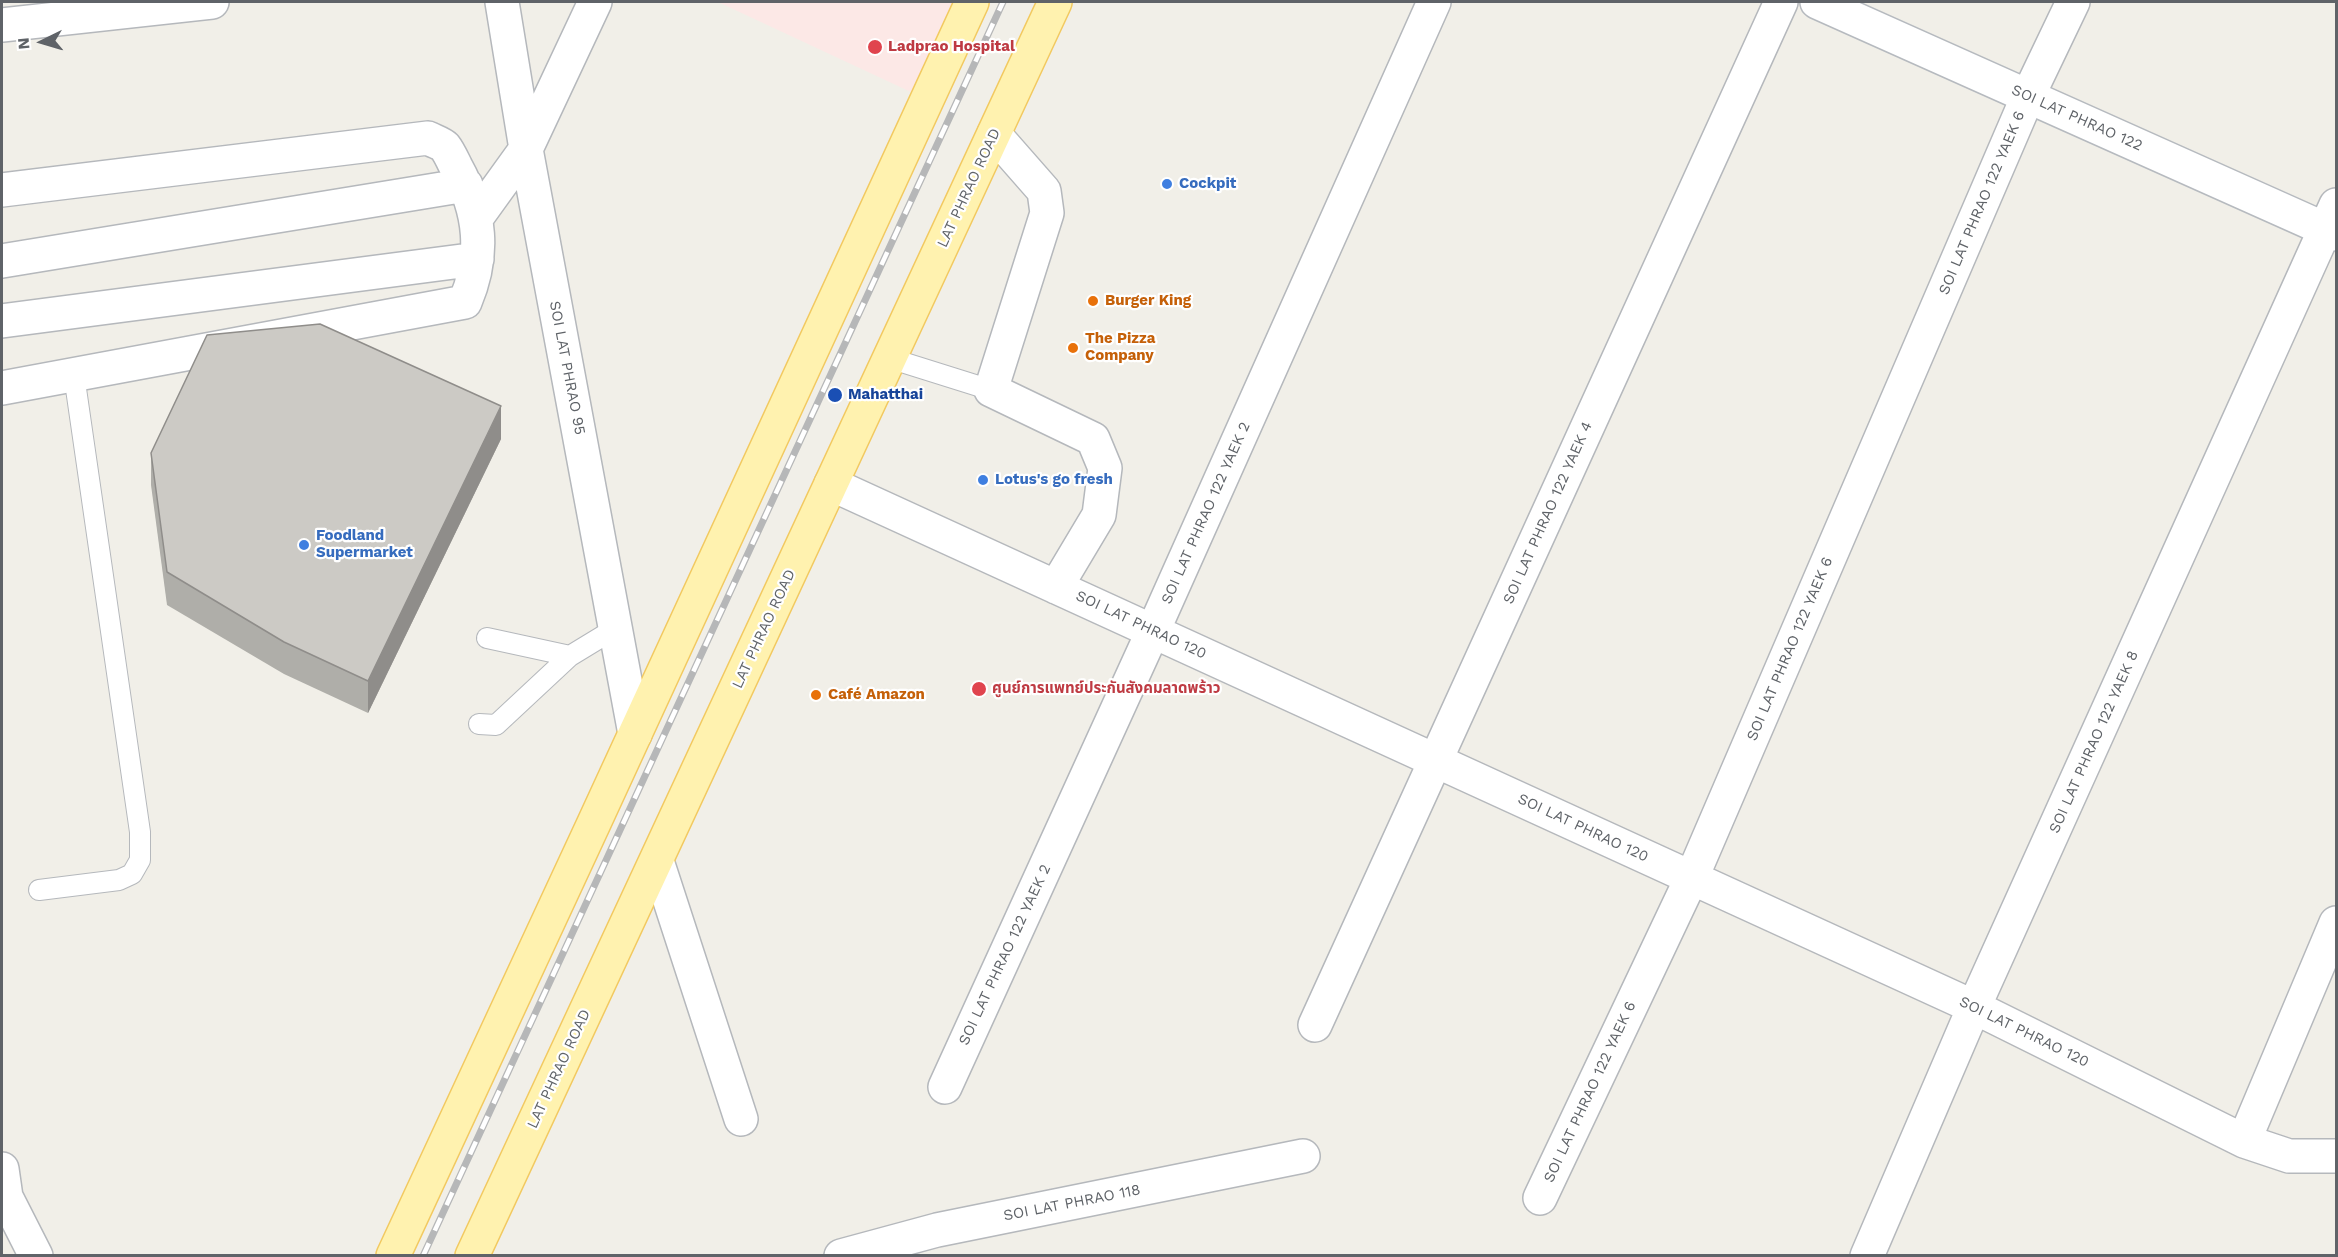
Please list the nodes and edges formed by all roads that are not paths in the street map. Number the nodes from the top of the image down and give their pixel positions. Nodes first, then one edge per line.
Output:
1 (212, 2) edge
2 (502, 2) edge
3 (595, 2) edge
4 (972, 2) edge
5 (1055, 2) edge
6 (1434, 2) edge
7 (1781, 2) edge
8 (1817, 2) edge
9 (2073, 2) edge
10 (2, 25) edge
11 (2028, 96) junction
12 (994, 134) junction
13 (526, 148) junction
14 (466, 185) junction
15 (2, 190) edge
16 (477, 218) junction
17 (2333, 223) edge
18 (477, 259) junction
19 (2, 261) edge
20 (2, 321) edge
21 (889, 358) junction
22 (75, 375) junction
23 (2, 388) edge
24 (992, 390) junction
25 (831, 484) junction
26 (1056, 587) junction
27 (616, 628) junction
28 (1153, 631) junction
29 (487, 638) dead end
30 (570, 656) junction
31 (479, 724) dead end
32 (635, 734) junction
33 (1436, 760) junction
34 (657, 861) junction
35 (1692, 878) junction
36 (39, 890) dead end
37 (2337, 923) edge
38 (1974, 1007) junction
39 (1315, 1025) dead end
40 (945, 1088) dead end
41 (741, 1119) dead end
42 (2244, 1141) junction
43 (1303, 1156) dead end
44 (2337, 1156) edge
45 (2, 1169) edge
46 (1540, 1198) dead end
47 (476, 1254) edge
48 (36, 1256) edge
49 (393, 1256) edge
50 (841, 1256) edge
51 (1867, 1256) edge

1 - 10 street
2 - 13 street, SOI LAT PHRAO 95
3 - 13 street
4 - 32 main road
5 - 12 main road, LAT PHRAO ROAD
6 - 28 street, SOI LAT PHRAO 122 YAEK 2
7 - 33 street, SOI LAT PHRAO 122 YAEK 4
8 - 11 street, SOI LAT PHRAO 122
9 - 11 street, SOI LAT PHRAO 122 YAEK 6
11 - 17 street, SOI LAT PHRAO 122
11 - 35 street, SOI LAT PHRAO 122 YAEK 6
12 - 21 main road, LAT PHRAO ROAD
12 - 24 street
13 - 16 street
13 - 27 street, SOI LAT PHRAO 95
14 - 15 street
14 - 16 street
14 - 19 street
16 - 18 street
17 - 38 street, SOI LAT PHRAO 122 YAEK 8
18 - 20 street
18 - 22 street
21 - 24 lane
21 - 25 main road, LAT PHRAO ROAD
22 - 23 street
22 - 36 lane
24 - 26 street
25 - 26 street, SOI LAT PHRAO 120
25 - 34 main road, LAT PHRAO ROAD
26 - 28 street, SOI LAT PHRAO 120
27 - 30 lane
27 - 32 street, SOI LAT PHRAO 95
28 - 33 street, SOI LAT PHRAO 120
28 - 40 street, SOI LAT PHRAO 122 YAEK 2
29 - 30 lane
30 - 31 lane
32 - 49 main road
33 - 35 street, SOI LAT PHRAO 120
33 - 39 street, SOI LAT PHRAO 122 YAEK 4
34 - 41 street
34 - 47 main road, LAT PHRAO ROAD
35 - 38 street, SOI LAT PHRAO 120
35 - 46 street, SOI LAT PHRAO 122 YAEK 6
37 - 42 street
38 - 42 street, SOI LAT PHRAO 120
38 - 51 street, SOI LAT PHRAO 122 YAEK 8
42 - 44 street, SOI LAT PHRAO 120
43 - 50 street, SOI LAT PHRAO 118
45 - 48 street

